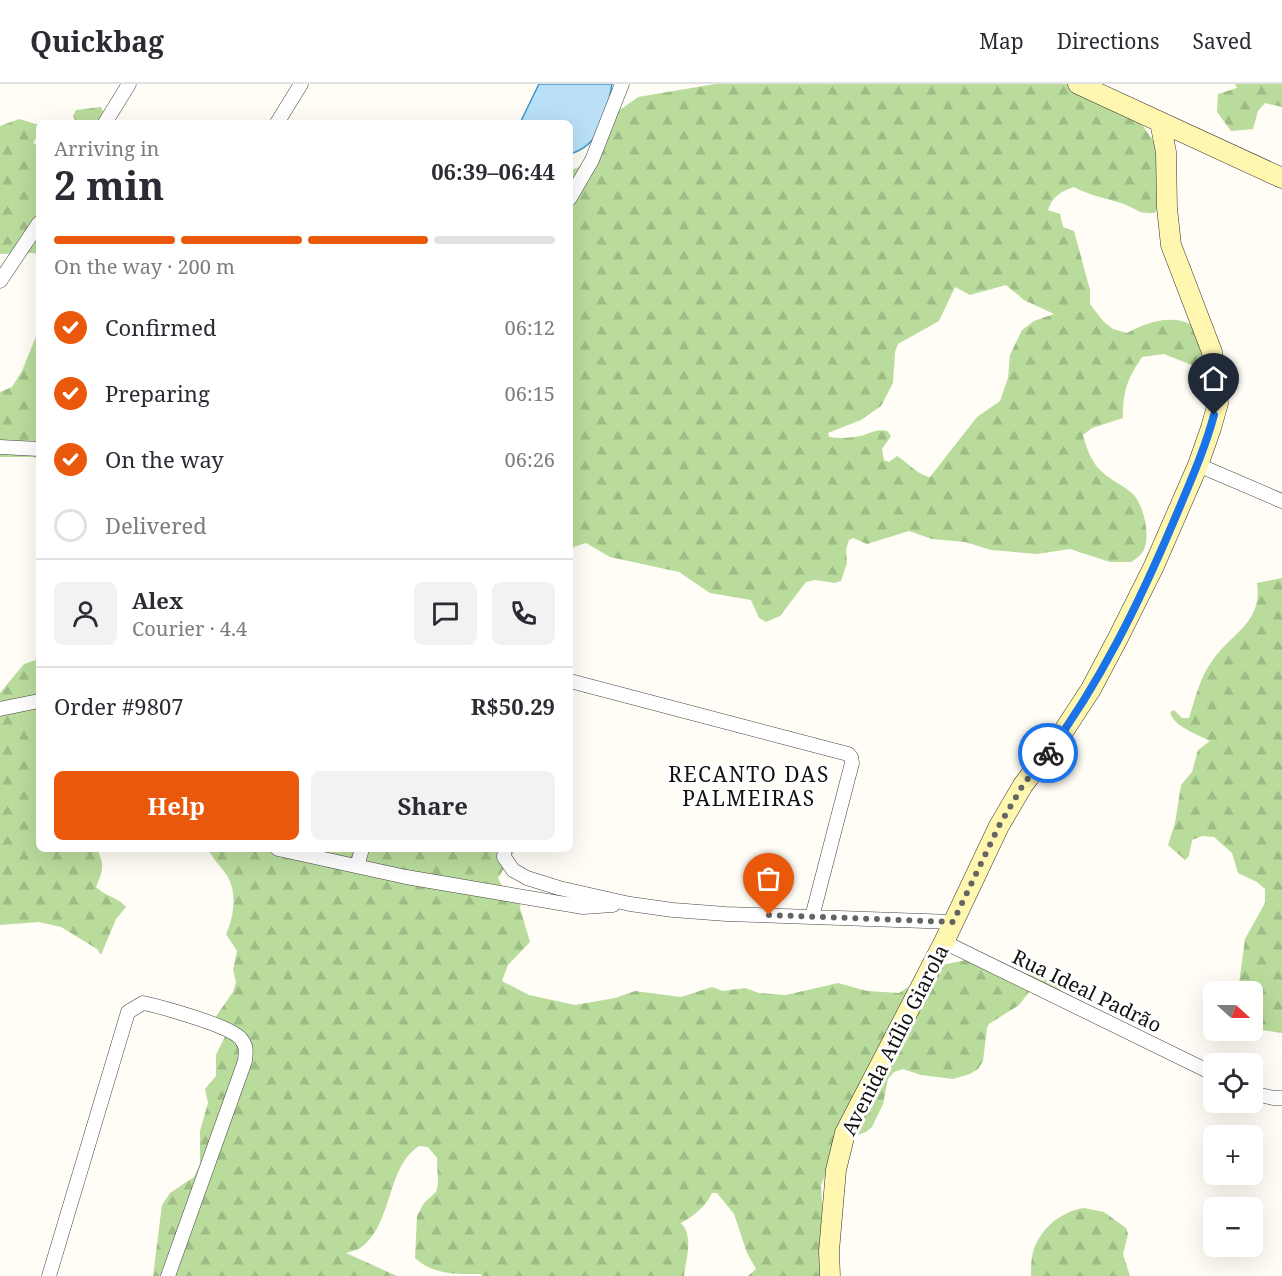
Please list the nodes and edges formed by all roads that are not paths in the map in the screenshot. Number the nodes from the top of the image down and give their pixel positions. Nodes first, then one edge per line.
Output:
1 (129, 84) edge
2 (301, 84) edge
3 (622, 84) edge
4 (1078, 84) edge
5 (107, 120) edge
6 (279, 120) edge
7 (1160, 122) junction
8 (1282, 178) edge
9 (573, 193) edge
10 (36, 227) edge
11 (0, 281) edge
12 (0, 447) edge
13 (36, 449) edge
14 (1198, 465) junction
15 (1282, 501) edge
16 (573, 682) edge
17 (36, 702) edge
18 (0, 709) edge
19 (292, 852) edge
20 (361, 852) edge
21 (505, 852) edge
22 (357, 866) junction
23 (630, 904) junction
24 (812, 916) junction
25 (953, 922) junction
26 (944, 942) junction
27 (1203, 1069) edge
28 (1263, 1096) edge
29 (1282, 1098) edge
30 (49, 1276) edge
31 (168, 1276) edge
32 (830, 1276) edge

1 - 5 street
2 - 6 street
3 - 9 street
4 - 7 street
7 - 8 street
7 - 14 street, Avenida Atílio Giarola
10 - 11 street
12 - 13 street
14 - 15 street
14 - 25 street, Avenida Atílio Giarola
16 - 24 street
17 - 18 street
19 - 22 street
20 - 22 street
21 - 23 street
22 - 23 street
23 - 24 street
24 - 25 street
25 - 26 street, Avenida Atílio Giarola
26 - 27 street, Rua Ideal Padrão
26 - 32 street, Avenida Atílio Giarola
28 - 29 street
30 - 31 street

